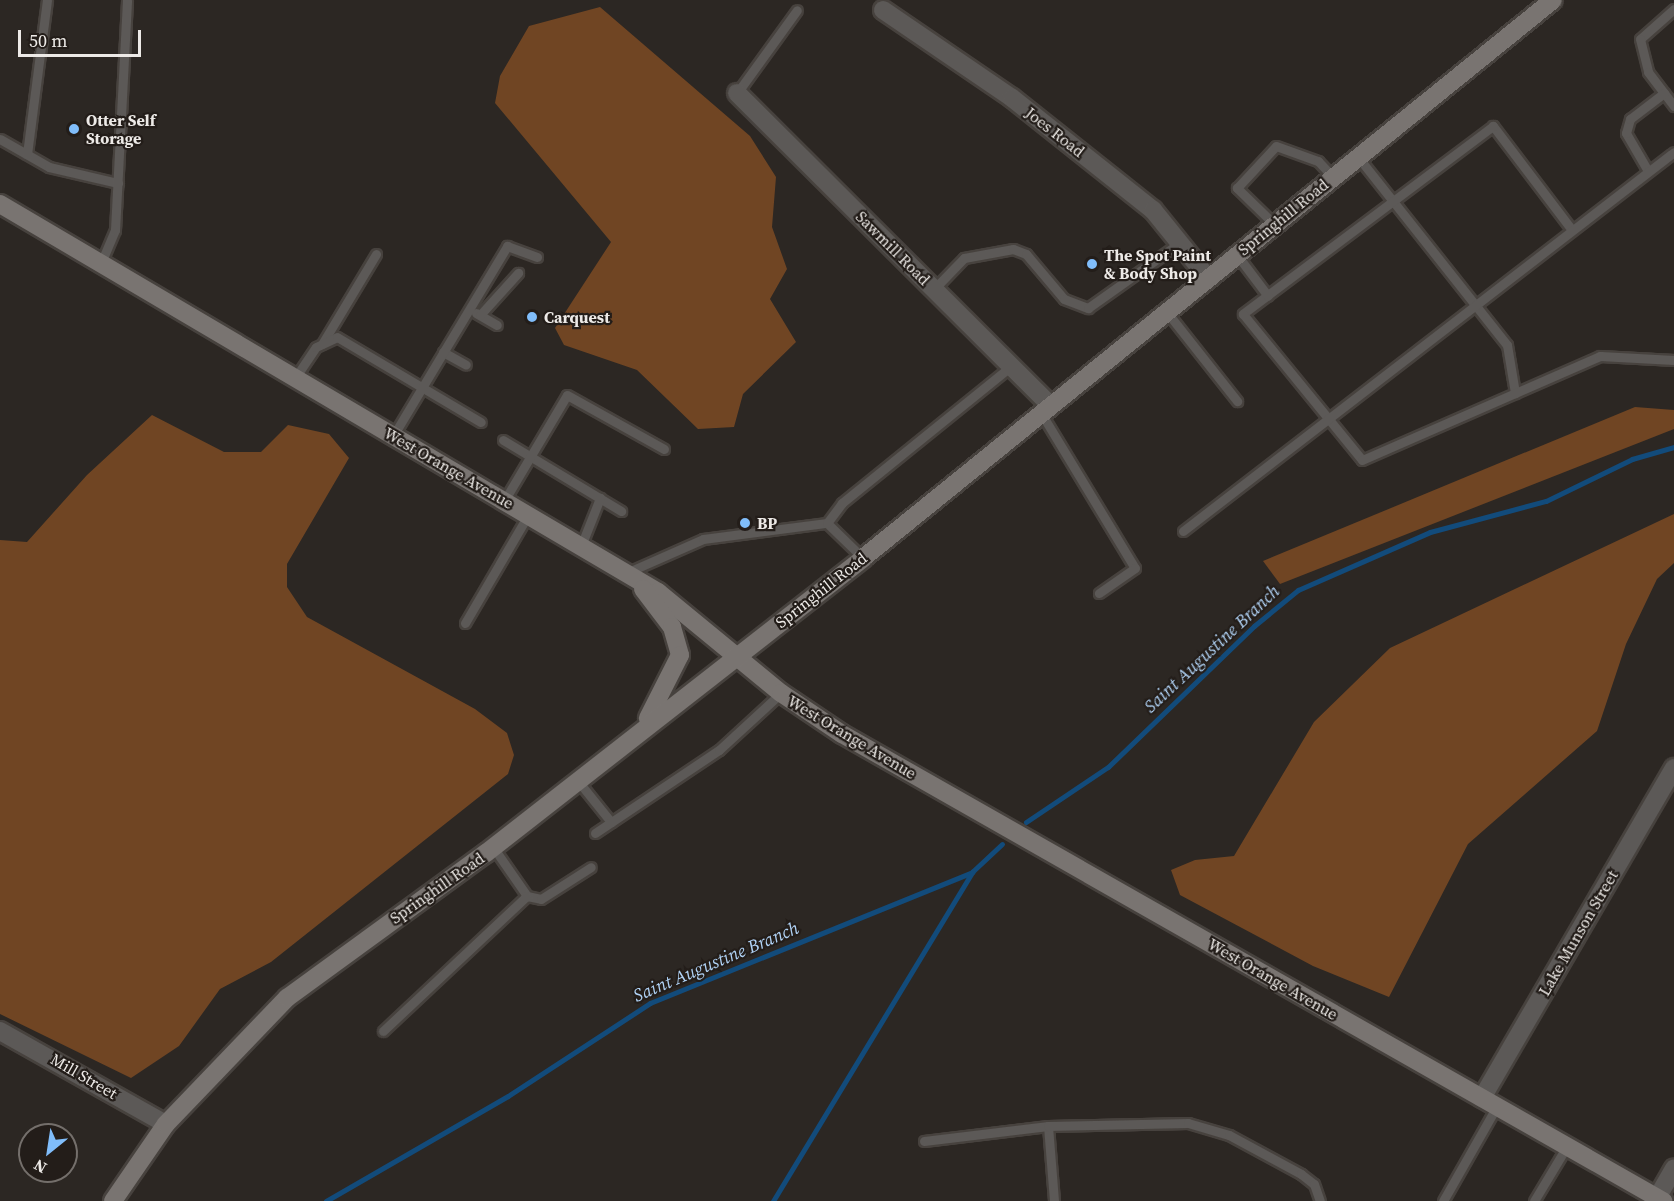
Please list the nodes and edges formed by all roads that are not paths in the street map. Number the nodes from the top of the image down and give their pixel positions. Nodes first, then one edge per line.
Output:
1 (47, 0) edge
2 (128, 0) edge
3 (1553, 0) edge
4 (1674, 9) edge
5 (796, 10) dead end
6 (884, 10) dead end
7 (737, 93) joint
8 (1664, 93) junction
9 (1674, 106) edge
10 (0, 138) edge
11 (1674, 152) edge
12 (27, 154) junction
13 (1358, 157) junction
14 (1648, 171) junction
15 (1333, 177) junction
16 (118, 183) junction
17 (1394, 201) junction
18 (0, 204) edge
19 (1274, 224) junction
20 (1572, 230) junction
21 (1183, 241) junction
22 (376, 254) dead end
23 (1236, 254) junction
24 (537, 257) dead end
25 (101, 263) junction
26 (518, 273) dead end
27 (1208, 277) junction
28 (934, 289) junction
29 (1268, 296) junction
30 (1475, 305) junction
31 (469, 309) junction
32 (1166, 310) junction
33 (480, 315) junction
34 (497, 325) dead end
35 (322, 344) junction
36 (443, 352) junction
37 (1674, 360) edge
38 (466, 366) dead end
39 (1011, 366) junction
40 (295, 378) junction
41 (422, 387) junction
42 (1515, 393) junction
43 (1237, 401) dead end
44 (1044, 407) junction
45 (1328, 419) junction
46 (481, 422) dead end
47 (393, 436) junction
48 (503, 440) dead end
49 (664, 449) dead end
50 (531, 457) junction
51 (600, 498) junction
52 (504, 501) junction
53 (621, 511) dead end
54 (528, 515) junction
55 (827, 523) junction
56 (1183, 531) dead end
57 (581, 546) junction
58 (862, 558) junction
59 (626, 573) junction
60 (1099, 593) dead end
61 (465, 624) dead end
62 (736, 654) junction
63 (781, 693) junction
64 (638, 732) junction
65 (1674, 768) edge
66 (578, 781) junction
67 (610, 822) junction
68 (595, 833) dead end
69 (493, 847) junction
70 (591, 867) dead end
71 (527, 896) junction
72 (0, 1031) edge
73 (382, 1031) dead end
74 (1490, 1102) junction
75 (166, 1124) junction
76 (1048, 1126) junction
77 (924, 1141) dead end
78 (1567, 1146) junction
79 (1674, 1168) edge
80 (1660, 1199) edge
81 (113, 1201) edge
82 (1054, 1201) edge
83 (1320, 1201) edge
84 (1443, 1201) edge
85 (1534, 1201) edge

1 - 12 lane
2 - 16 lane
3 - 13 main road, Springhill Road
4 - 8 lane
5 - 7 lane
6 - 21 street, Joes Road
7 - 28 street, Sawmill Road
8 - 9 lane
8 - 14 lane
10 - 12 lane
11 - 14 lane
12 - 16 lane
13 - 15 main road, Springhill Road
13 - 17 lane
14 - 20 lane
15 - 19 main road, Springhill Road
15 - 19 lane
16 - 25 lane
17 - 20 lane
17 - 29 lane
17 - 30 lane
18 - 25 main road, West Orange Avenue
19 - 23 main road, Springhill Road
20 - 30 lane
21 - 27 street, Joes Road
21 - 28 lane
22 - 35 lane
23 - 27 main road, Springhill Road
23 - 29 lane
24 - 31 lane
25 - 40 main road, West Orange Avenue
26 - 33 lane
27 - 32 main road, Springhill Road
28 - 39 street, Sawmill Road
29 - 45 lane
30 - 42 lane
30 - 45 lane
31 - 33 lane
31 - 36 lane
32 - 43 lane
32 - 44 main road, Springhill Road
33 - 34 lane
35 - 40 lane
35 - 41 lane
36 - 38 lane
36 - 41 lane
37 - 42 lane
39 - 44 street, Sawmill Road
39 - 55 lane
40 - 47 main road, West Orange Avenue
41 - 46 lane
41 - 47 lane
42 - 45 lane
44 - 58 main road, Springhill Road
44 - 60 lane
45 - 56 lane
47 - 52 main road, West Orange Avenue
48 - 50 lane
49 - 50 lane
50 - 51 lane
50 - 52 lane
51 - 53 lane
51 - 57 lane
52 - 54 main road, West Orange Avenue
54 - 57 main road, West Orange Avenue
54 - 61 lane
55 - 58 lane
55 - 59 lane
57 - 59 main road, West Orange Avenue
58 - 62 main road, Springhill Road
59 - 62 main road, West Orange Avenue
59 - 64 main road
62 - 63 main road, West Orange Avenue
62 - 64 main road, Springhill Road
63 - 67 lane
63 - 74 main road, West Orange Avenue
64 - 66 main road, Springhill Road
65 - 74 street, Lake Munson Street
66 - 67 lane
66 - 69 main road, Springhill Road
67 - 68 lane
69 - 71 lane
69 - 75 main road, Springhill Road
70 - 71 lane
71 - 73 lane
72 - 75 street, Mill Street
74 - 78 main road, West Orange Avenue
74 - 84 lane
75 - 81 main road, Springhill Road
76 - 77 lane
76 - 82 lane
76 - 83 lane
78 - 80 main road, West Orange Avenue
78 - 85 lane
79 - 80 street

